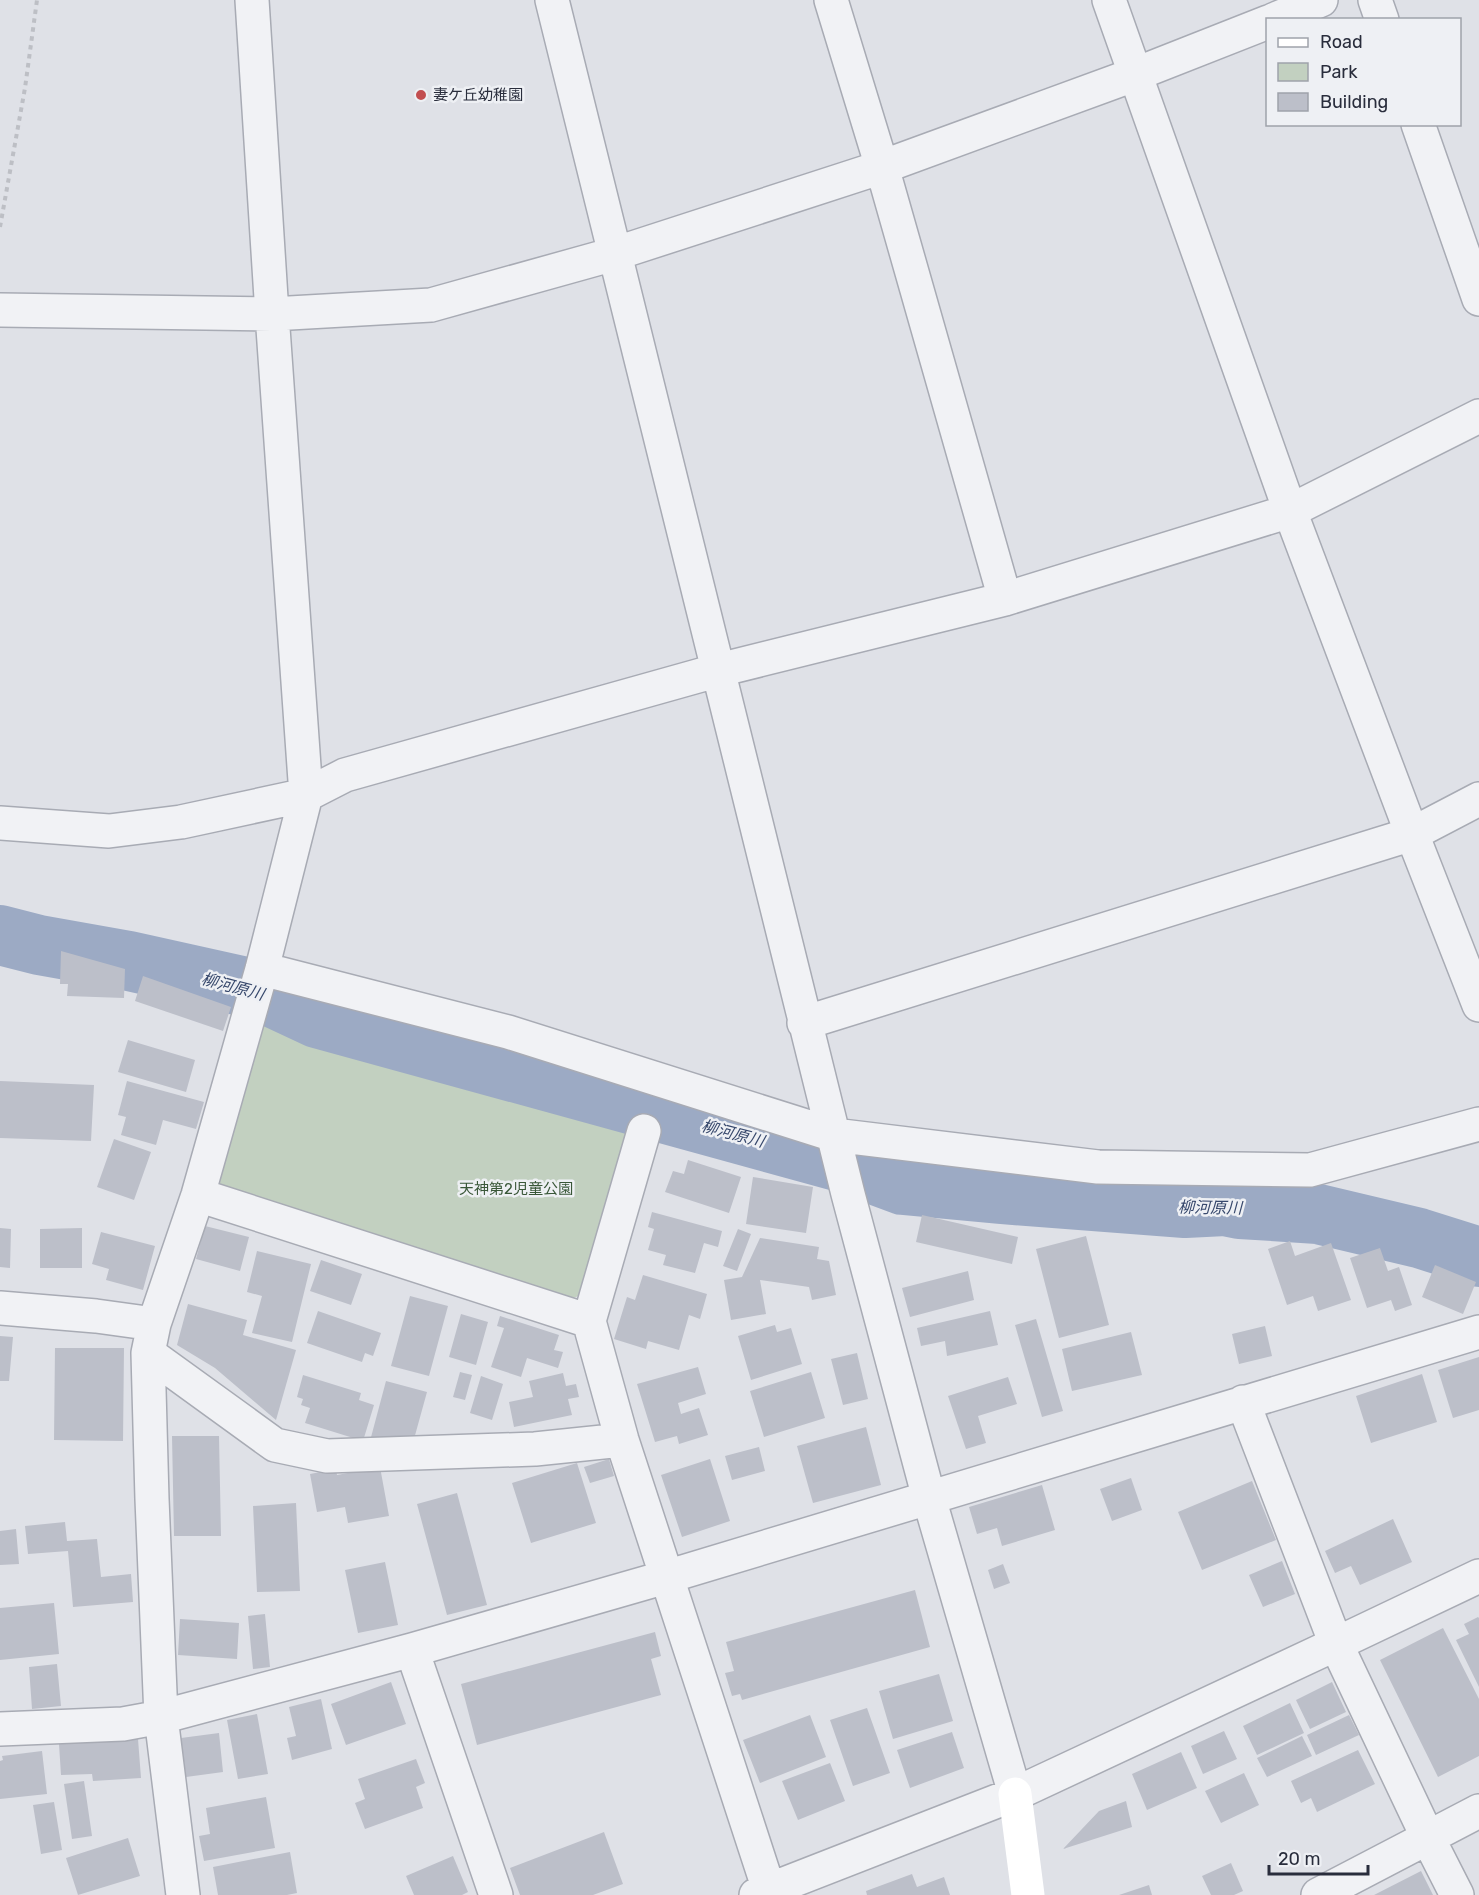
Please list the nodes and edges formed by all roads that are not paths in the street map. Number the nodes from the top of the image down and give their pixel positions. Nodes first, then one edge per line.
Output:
1 (252, 0) edge
2 (552, 0) edge
3 (831, 0) edge
4 (1109, 0) edge
5 (1321, 0) edge
6 (1375, 0) edge
7 (1278, 18) edge
8 (1381, 18) edge
9 (1266, 23) edge
10 (1136, 74) junction
11 (1419, 126) edge
12 (882, 167) junction
13 (614, 254) junction
14 (1479, 299) edge
15 (0, 309) edge
16 (272, 314) junction
17 (1479, 416) edge
18 (1290, 511) junction
19 (1005, 599) junction
20 (718, 670) junction
21 (306, 795) junction
22 (1479, 799) edge
23 (0, 823) edge
24 (1412, 834) junction
25 (261, 973) junction
26 (1479, 1005) edge
27 (804, 1023) junction
28 (1479, 1124) edge
29 (644, 1131) dead end
30 (834, 1135) junction
31 (198, 1195) junction
32 (0, 1308) edge
33 (589, 1321) junction
34 (1479, 1332) edge
35 (151, 1339) junction
36 (1244, 1402) junction
37 (622, 1440) junction
38 (929, 1498) junction
39 (1479, 1576) edge
40 (666, 1577) junction
41 (1336, 1644) junction
42 (411, 1650) junction
43 (161, 1718) junction
44 (0, 1729) edge
45 (1015, 1794) junction
46 (1479, 1811) edge
47 (1428, 1838) junction
48 (763, 1892) edge
49 (183, 1895) edge
50 (496, 1895) edge
51 (1028, 1895) edge
52 (1318, 1895) edge
53 (1457, 1895) edge

1 - 16 street
2 - 13 street
3 - 12 street
4 - 10 street
5 - 7 street
6 - 8 street
9 - 10 street
10 - 12 street
10 - 18 street
11 - 14 street
12 - 13 street
12 - 19 street
13 - 16 street
13 - 20 street
15 - 16 street
16 - 21 street
17 - 18 street
18 - 19 street
18 - 24 street
19 - 20 street
20 - 21 street
20 - 27 street
21 - 23 street
21 - 25 street
22 - 24 street
24 - 26 street
24 - 27 street
25 - 30 street
25 - 31 street
27 - 30 street
28 - 30 street
29 - 33 street
30 - 38 street
31 - 33 street
31 - 35 street
32 - 35 street
33 - 37 street
34 - 36 street
35 - 37 street
35 - 43 street
36 - 38 street
36 - 41 street
37 - 40 street
38 - 40 street
38 - 45 street
39 - 41 street
40 - 42 street
40 - 48 street
41 - 45 street
41 - 47 street
42 - 43 street
42 - 50 street
43 - 44 street
43 - 49 street
45 - 48 street
45 - 51 street
46 - 47 street
47 - 52 street
47 - 53 street

